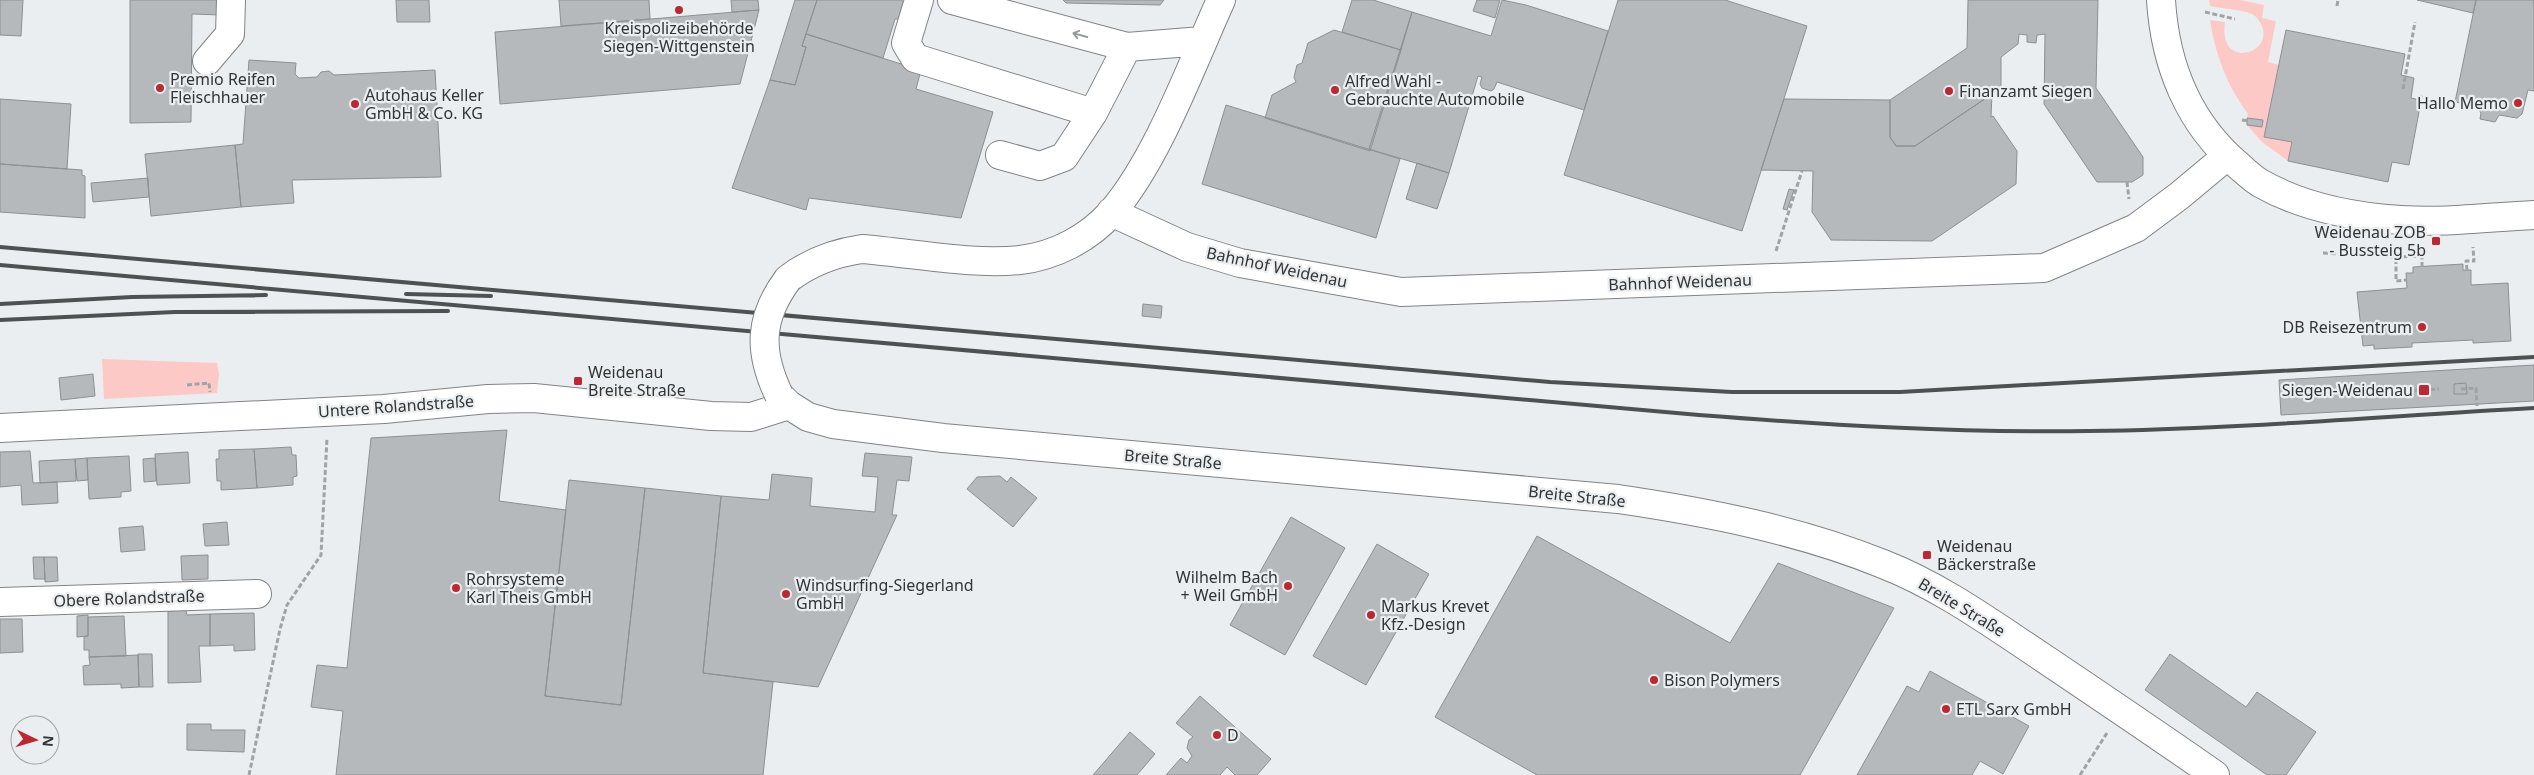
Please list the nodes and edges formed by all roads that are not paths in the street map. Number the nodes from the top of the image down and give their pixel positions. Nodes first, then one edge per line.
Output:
1 (231, 0) edge
2 (920, 0) edge
3 (952, 0) edge
4 (1221, 0) edge
5 (2161, 0) edge
6 (1202, 41) junction
7 (1127, 48) junction
8 (207, 62) dead end
9 (1093, 113) junction
10 (1000, 155) dead end
11 (2227, 156) junction
12 (1111, 212) junction
13 (2534, 215) edge
14 (784, 400) junction
15 (0, 428) edge
16 (257, 594) dead end
17 (0, 602) edge
18 (2215, 775) edge

1 - 8 street
2 - 9 street
7 -> 3 street
4 - 6 street
5 - 11 street
6 - 7 street
6 - 12 street
7 - 9 street
9 - 10 street
11 - 12 street, Bahnhof Weidenau
11 - 13 street
12 - 14 street, bridge
14 - 15 street, Untere Rolandstraße
14 - 18 street, Breite Straße
16 - 17 street, Obere Rolandstraße

